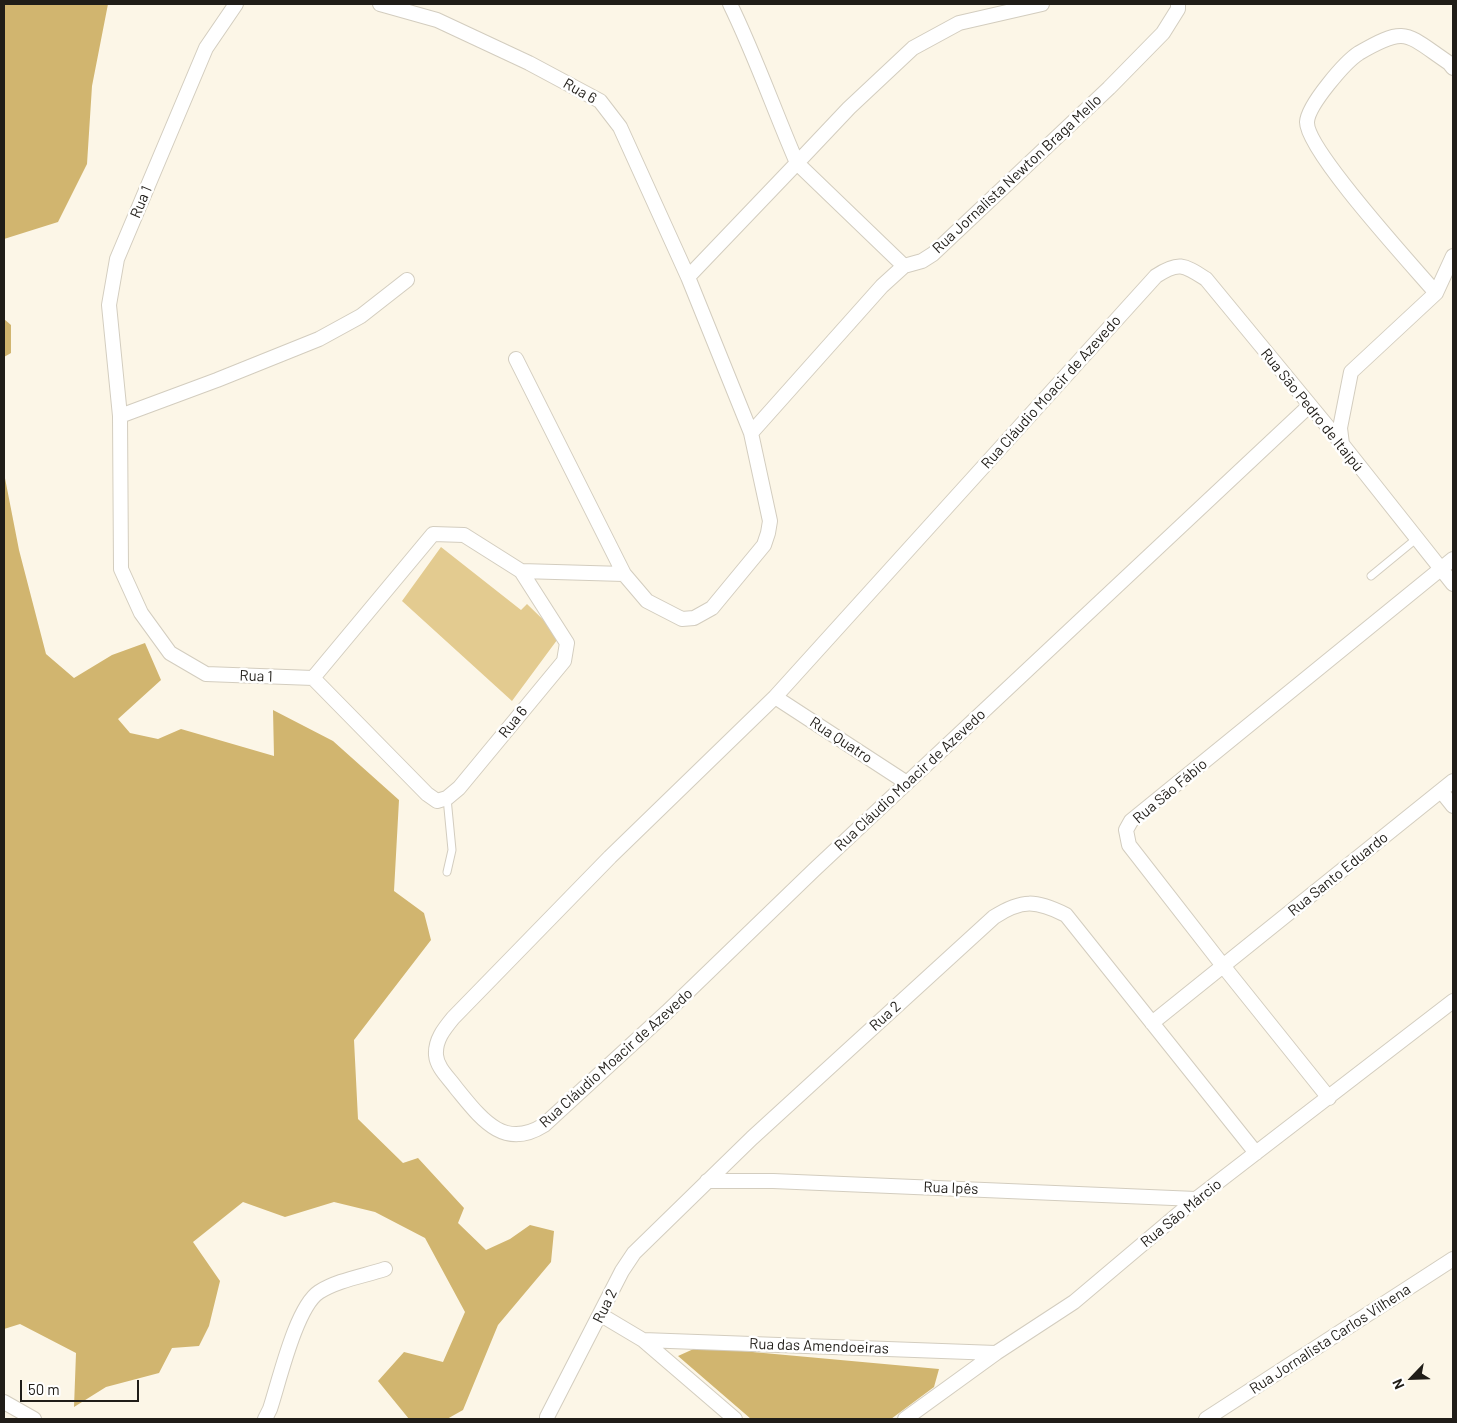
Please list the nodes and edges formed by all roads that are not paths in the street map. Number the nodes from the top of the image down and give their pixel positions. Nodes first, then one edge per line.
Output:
1 (236, 4) edge
2 (380, 4) edge
3 (730, 4) edge
4 (1042, 4) edge
5 (1178, 4) edge
6 (1453, 68) edge
7 (797, 163) junction
8 (1453, 256) edge
9 (904, 266) junction
10 (1156, 276) joint
11 (688, 278) junction
12 (407, 280) dead end
13 (1436, 293) junction
14 (516, 359) dead end
15 (1309, 406) junction
16 (120, 416) junction
17 (751, 433) junction
18 (1342, 444) junction
19 (1416, 539) junction
20 (1453, 559) edge
21 (1441, 570) junction
22 (521, 571) junction
23 (624, 574) junction
24 (1371, 576) dead end
25 (1453, 584) edge
26 (313, 678) junction
27 (775, 697) junction
28 (1453, 782) edge
29 (907, 784) junction
30 (1441, 791) junction
31 (447, 798) junction
32 (1453, 806) edge
33 (447, 872) dead end
34 (1224, 967) junction
35 (1453, 1001) edge
36 (1152, 1023) junction
37 (1328, 1098) junction
38 (1256, 1153) junction
39 (707, 1182) junction
40 (1196, 1199) junction
41 (1453, 1259) edge
42 (385, 1269) dead end
43 (601, 1315) junction
44 (643, 1340) junction
45 (996, 1353) junction
46 (4, 1402) edge
47 (547, 1417) dead end
48 (34, 1419) edge
49 (265, 1419) edge
50 (734, 1419) edge
51 (905, 1419) edge
52 (1206, 1419) edge

1 - 16 street, Rua 1
2 - 11 street, Rua 6
3 - 7 street
4 - 7 street
5 - 9 street, Rua Jornalista Newton Braga Mello
6 - 13 street
7 - 9 street
7 - 11 street
8 - 13 street
9 - 17 street
10 - 15 street, Rua São Pedro de Itaipú
10 - 27 street, Rua Cláudio Moacir de Azevedo
11 - 17 street, Rua 6
12 - 16 street
13 - 18 street
14 - 23 street, Rua 6
15 - 18 street, Rua São Pedro de Itaipú
15 - 29 street, Rua Cláudio Moacir de Azevedo
16 - 26 street, Rua 1
17 - 23 street, Rua 6
18 - 19 street, Rua São Pedro de Itaipú
19 - 21 street, Rua São Pedro de Itaipú
19 - 24 lane
20 - 21 street, Rua São Fábio
21 - 25 street, Rua São Pedro de Itaipú
21 - 34 street, Rua São Fábio
22 - 23 street
22 - 26 street
22 - 31 street, Rua 6
26 - 31 street
27 - 29 street, Rua Quatro
27 - 29 street, Rua Cláudio Moacir de Azevedo
28 - 30 street, Rua Santo Eduardo
30 - 32 street
30 - 34 street, Rua Santo Eduardo
31 - 33 lane
34 - 36 street, Rua Santo Eduardo
34 - 37 street, Rua São Fábio
35 - 37 street, Rua São Márcio
36 - 38 street, Rua 2
36 - 39 street, Rua 2
37 - 38 street, Rua São Márcio
38 - 40 street, Rua São Márcio
39 - 40 street, Rua Ipês
39 - 43 street, Rua 2
40 - 45 street, Rua São Márcio
41 - 52 street, Rua Jornalista Carlos Vilhena
42 - 49 street
43 - 44 street
43 - 47 street, Rua 2
44 - 45 street, Rua das Amendoeiras
44 - 50 street
45 - 51 street, Rua São Márcio
46 - 48 street

